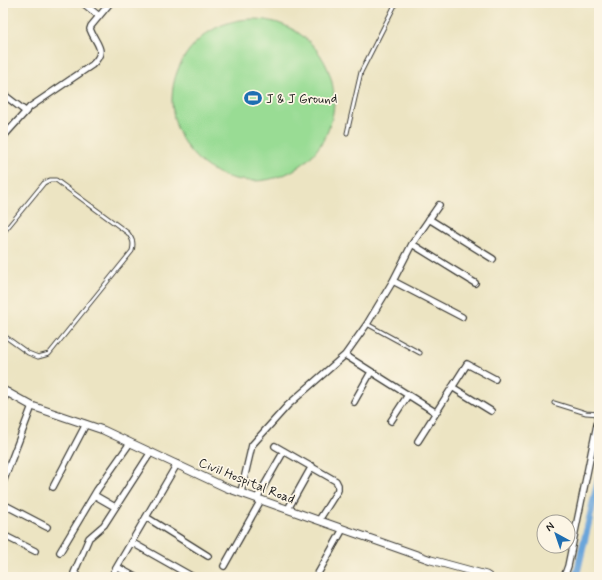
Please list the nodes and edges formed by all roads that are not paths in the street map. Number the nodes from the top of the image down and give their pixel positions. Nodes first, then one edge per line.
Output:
1 (83, 3) edge
2 (110, 3) edge
3 (396, 3) edge
4 (593, 3) edge
5 (599, 6) edge
6 (99, 16) junction
7 (3, 94) edge
8 (25, 111) junction
9 (348, 133) dead end
10 (3, 137) edge
11 (439, 205) dead end
12 (429, 219) junction
13 (3, 233) edge
14 (412, 244) junction
15 (493, 259) dead end
16 (394, 281) junction
17 (475, 283) dead end
18 (462, 317) dead end
19 (366, 324) junction
20 (3, 335) edge
21 (420, 353) dead end
22 (345, 355) junction
23 (371, 372) junction
24 (495, 380) dead end
25 (452, 387) junction
26 (5, 391) edge
27 (408, 395) junction
28 (3, 400) edge
29 (354, 402) dead end
30 (554, 402) dead end
31 (32, 406) junction
32 (491, 411) dead end
33 (436, 412) junction
34 (599, 415) edge
35 (391, 420) dead end
36 (86, 424) junction
37 (418, 441) dead end
38 (130, 443) junction
39 (275, 446) dead end
40 (284, 451) junction
41 (151, 452) junction
42 (177, 464) junction
43 (312, 466) junction
44 (3, 482) edge
45 (53, 487) dead end
46 (241, 492) junction
47 (94, 495) junction
48 (259, 499) junction
49 (3, 504) edge
50 (115, 507) junction
51 (288, 509) junction
52 (146, 517) junction
53 (319, 520) junction
54 (47, 527) dead end
55 (343, 529) junction
56 (3, 535) edge
57 (131, 542) junction
58 (35, 551) dead end
59 (60, 552) dead end
60 (208, 556) dead end
61 (224, 566) dead end
62 (117, 567) junction
63 (79, 577) edge
64 (111, 577) edge
65 (135, 577) edge
66 (194, 577) edge
67 (316, 577) edge
68 (489, 577) edge
69 (564, 577) edge

1 - 6 street
2 - 6 street
3 - 9 lane
4 - 5 lane
6 - 8 street
7 - 8 street
8 - 10 street
11 - 12 street
12 - 14 street
12 - 15 street
13 - 20 lane
14 - 16 street
14 - 17 street
16 - 18 street
16 - 19 street
19 - 21 lane
19 - 22 street
22 - 23 street
22 - 46 street
23 - 27 street
23 - 29 street
24 - 25 street
25 - 32 street
25 - 33 street
26 - 28 street
26 - 31 street, Civil Hospital Road
27 - 33 street
27 - 35 street
30 - 34 lane
31 - 36 street, Civil Hospital Road
31 - 44 street
33 - 37 street
34 - 69 street
36 - 38 street, Civil Hospital Road
36 - 45 street
38 - 41 street, Civil Hospital Road
38 - 47 street
39 - 40 street
40 - 43 street
40 - 48 street
41 - 42 street, Civil Hospital Road
41 - 50 street
42 - 46 street, Civil Hospital Road
42 - 52 street
43 - 51 street
43 - 53 street
46 - 48 street, Civil Hospital Road
47 - 50 street
47 - 59 street
48 - 51 street, Civil Hospital Road
48 - 61 street
49 - 54 street
50 - 63 street
51 - 53 street, Civil Hospital Road
52 - 57 street
52 - 60 street
53 - 55 street, Civil Hospital Road
55 - 67 street
55 - 68 street, Civil Hospital Road
56 - 58 street
57 - 62 street
57 - 66 street
62 - 64 street
62 - 65 street

